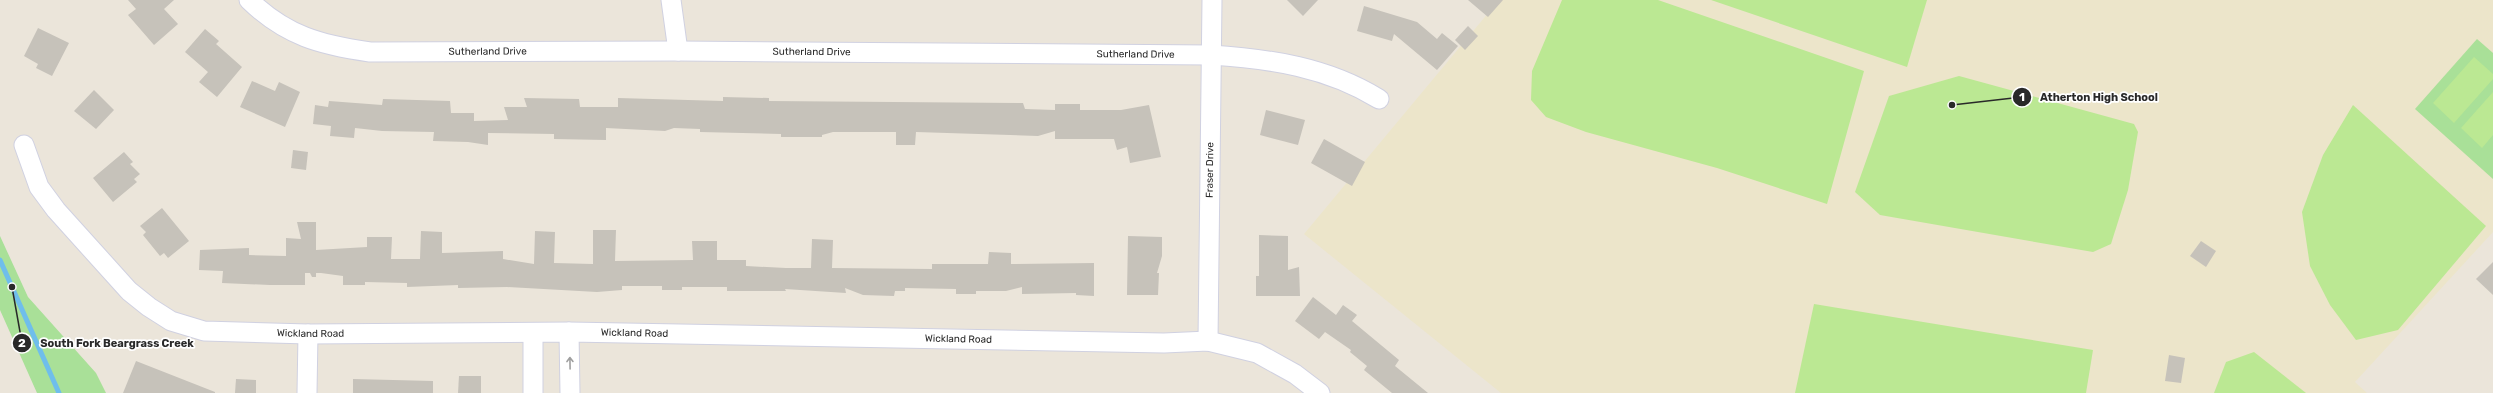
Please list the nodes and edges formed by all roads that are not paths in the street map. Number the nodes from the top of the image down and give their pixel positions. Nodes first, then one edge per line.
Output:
1 (249, 0) edge
2 (671, 0) edge
3 (1212, 0) edge
4 (678, 51) junction
5 (1211, 55) junction
6 (1379, 99) dead end
7 (24, 145) dead end
8 (569, 332) junction
9 (533, 333) junction
10 (308, 334) junction
11 (1208, 341) junction
12 (307, 393) edge
13 (533, 393) edge
14 (570, 393) edge
15 (1320, 393) edge

1 - 4 street, Sutherland Drive
2 - 4 street
3 - 5 street, Fraser Drive
4 - 5 street, Sutherland Drive
5 - 6 street, Sutherland Drive
5 - 11 street, Fraser Drive
7 - 10 street, Wickland Road
8 - 9 street, Wickland Road
8 - 11 street, Wickland Road
14 -> 8 street
9 - 10 street, Wickland Road
9 - 13 street
10 - 12 street
11 - 15 street, Wickland Road

